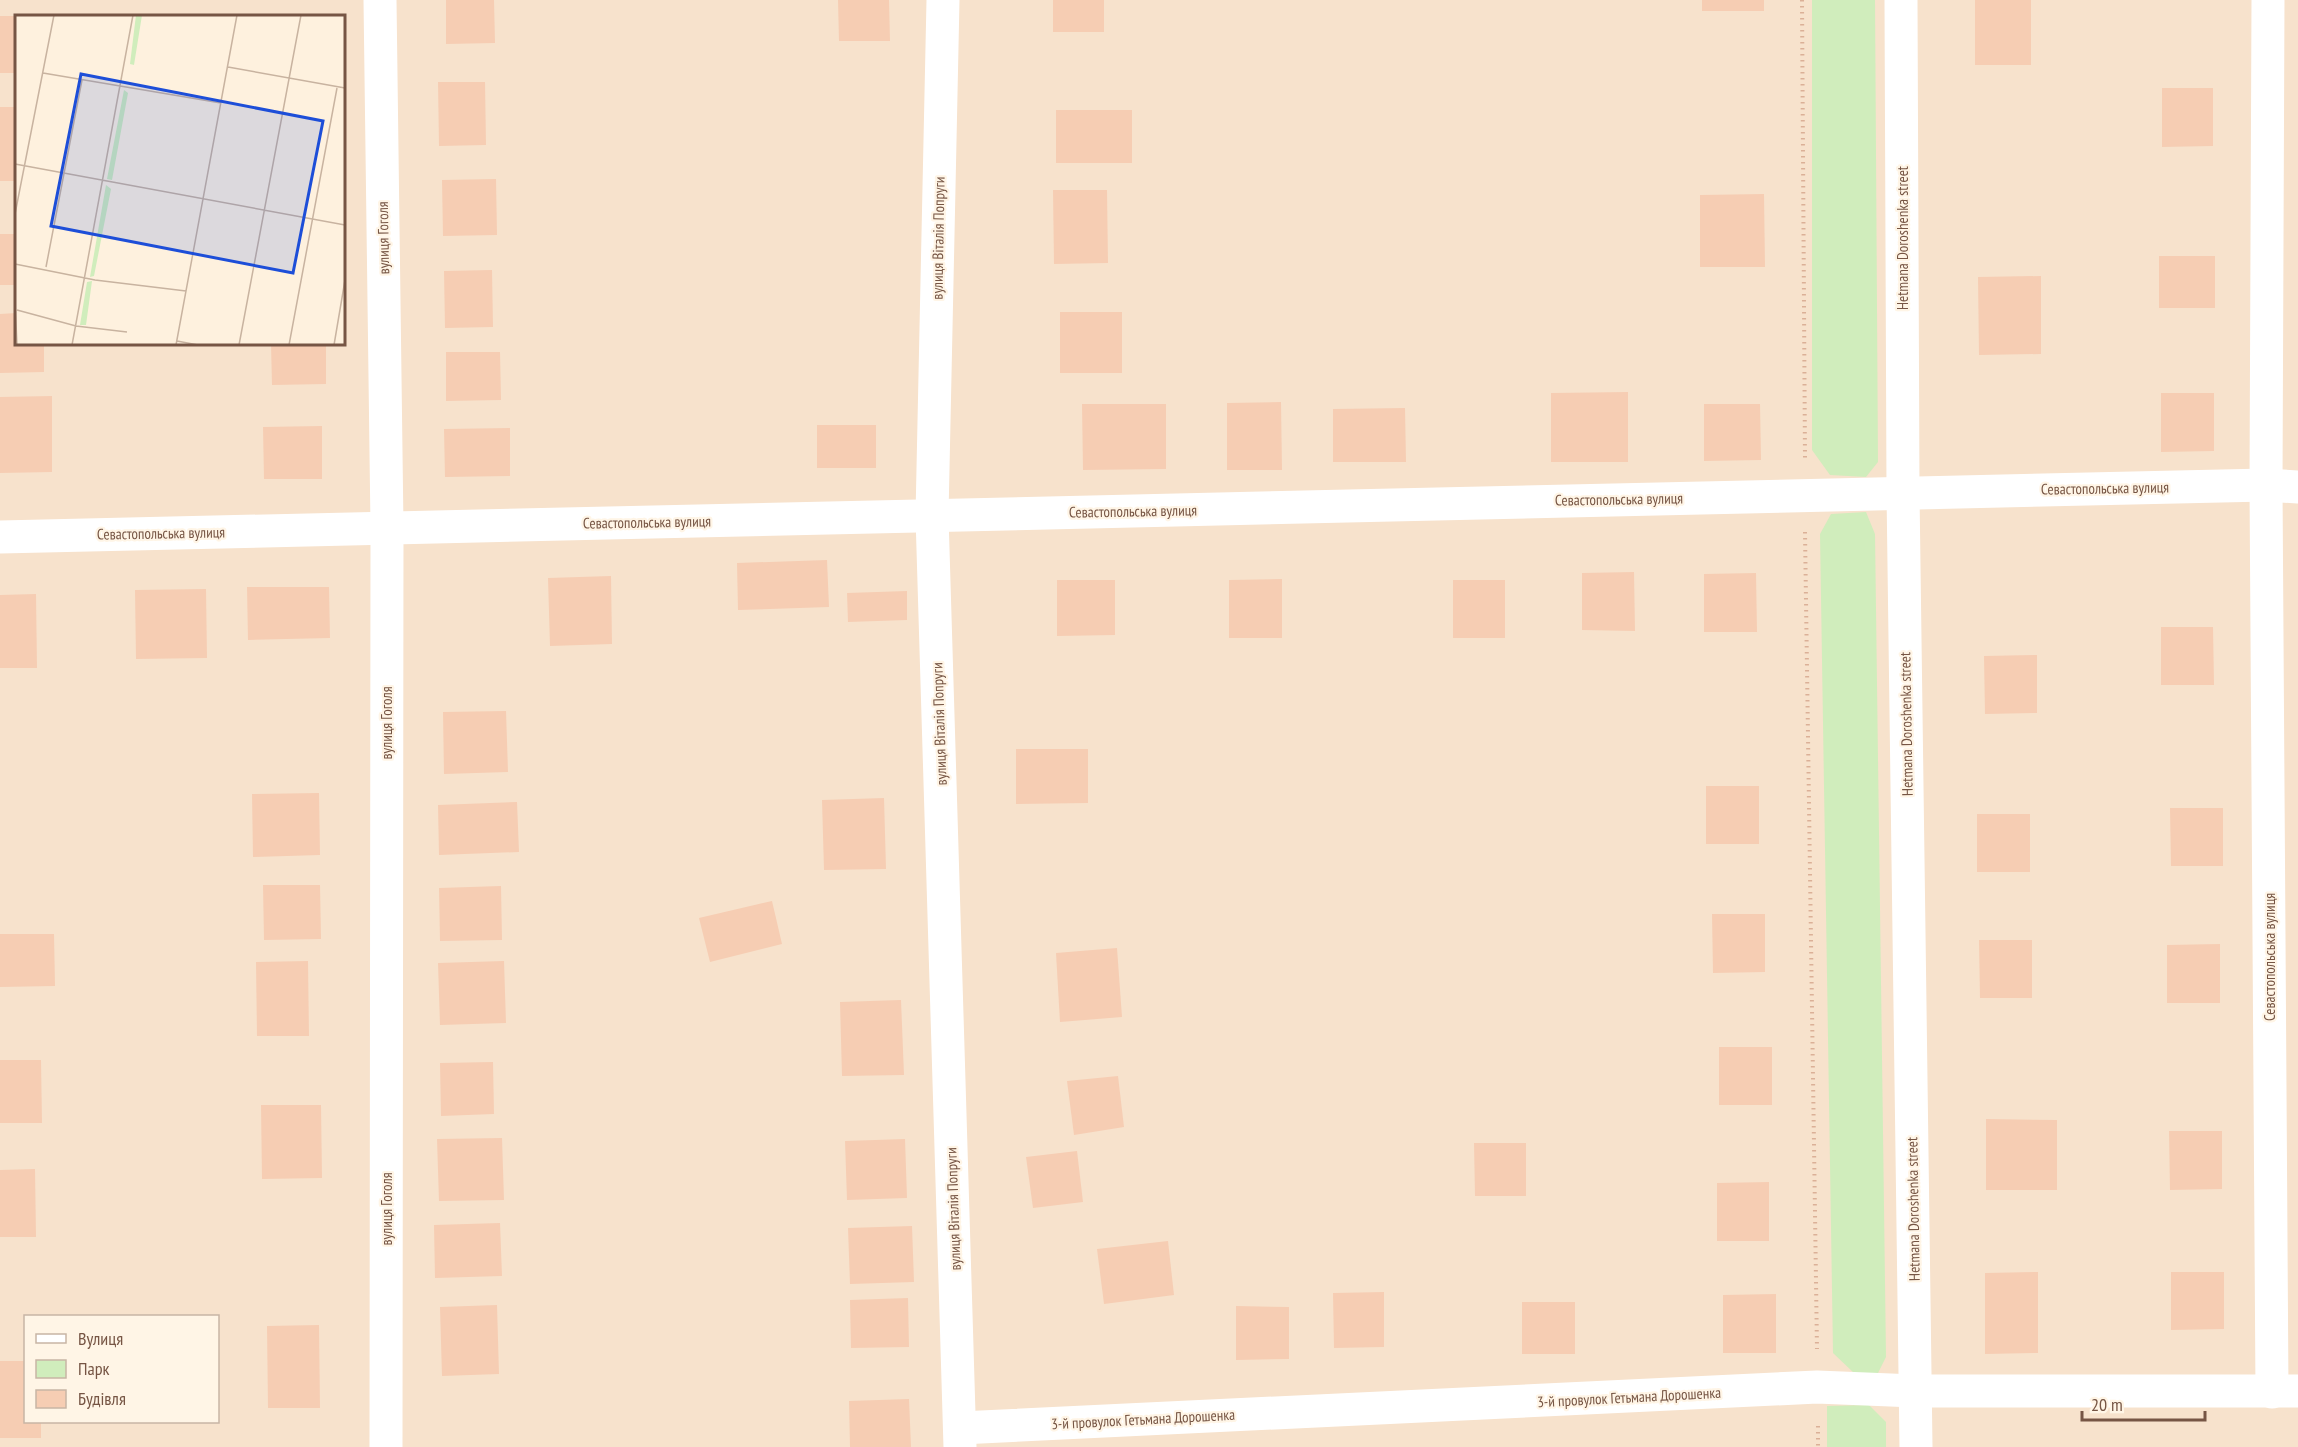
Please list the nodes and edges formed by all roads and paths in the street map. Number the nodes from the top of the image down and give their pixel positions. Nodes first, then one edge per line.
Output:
1 (380, 0) edge
2 (943, 0) edge
3 (1802, 0) edge
4 (1901, 0) edge
5 (2268, 0) edge
6 (2266, 486) junction
7 (2298, 487) edge
8 (1903, 492) junction
9 (1805, 494) junction
10 (932, 516) junction
11 (387, 527) junction
12 (0, 537) edge
13 (1817, 1387) junction
14 (1915, 1391) junction
15 (2285, 1392) edge
16 (960, 1437) edge
17 (386, 1447) edge
18 (1818, 1447) edge
19 (1916, 1447) edge

1 - 11 street, вулиця Гоголя
2 - 10 street, вулиця Віталія Попруги
3 - 9 path
4 - 8 street, Hetmana Doroshenka street
5 - 6 street, Севастопольська вулиця
6 - 7 street, Севастопольська вулиця
6 - 8 street, Севастопольська вулиця
6 - 15 street, Севастопольська вулиця
8 - 9 street, Севастопольська вулиця
8 - 14 street, Hetmana Doroshenka street
9 - 10 street, Севастопольська вулиця
9 - 13 path
10 - 11 street, Севастопольська вулиця
10 - 16 street, вулиця Віталія Попруги
11 - 12 street, Севастопольська вулиця
11 - 17 street, вулиця Гоголя
13 - 14 street, 3-й провулок Гетьмана Дорошенка
13 - 16 street, 3-й провулок Гетьмана Дорошенка
13 - 18 path
14 - 15 street, 3-й провулок Гетьмана Дорошенка
14 - 19 street, Hetmana Doroshenka street

